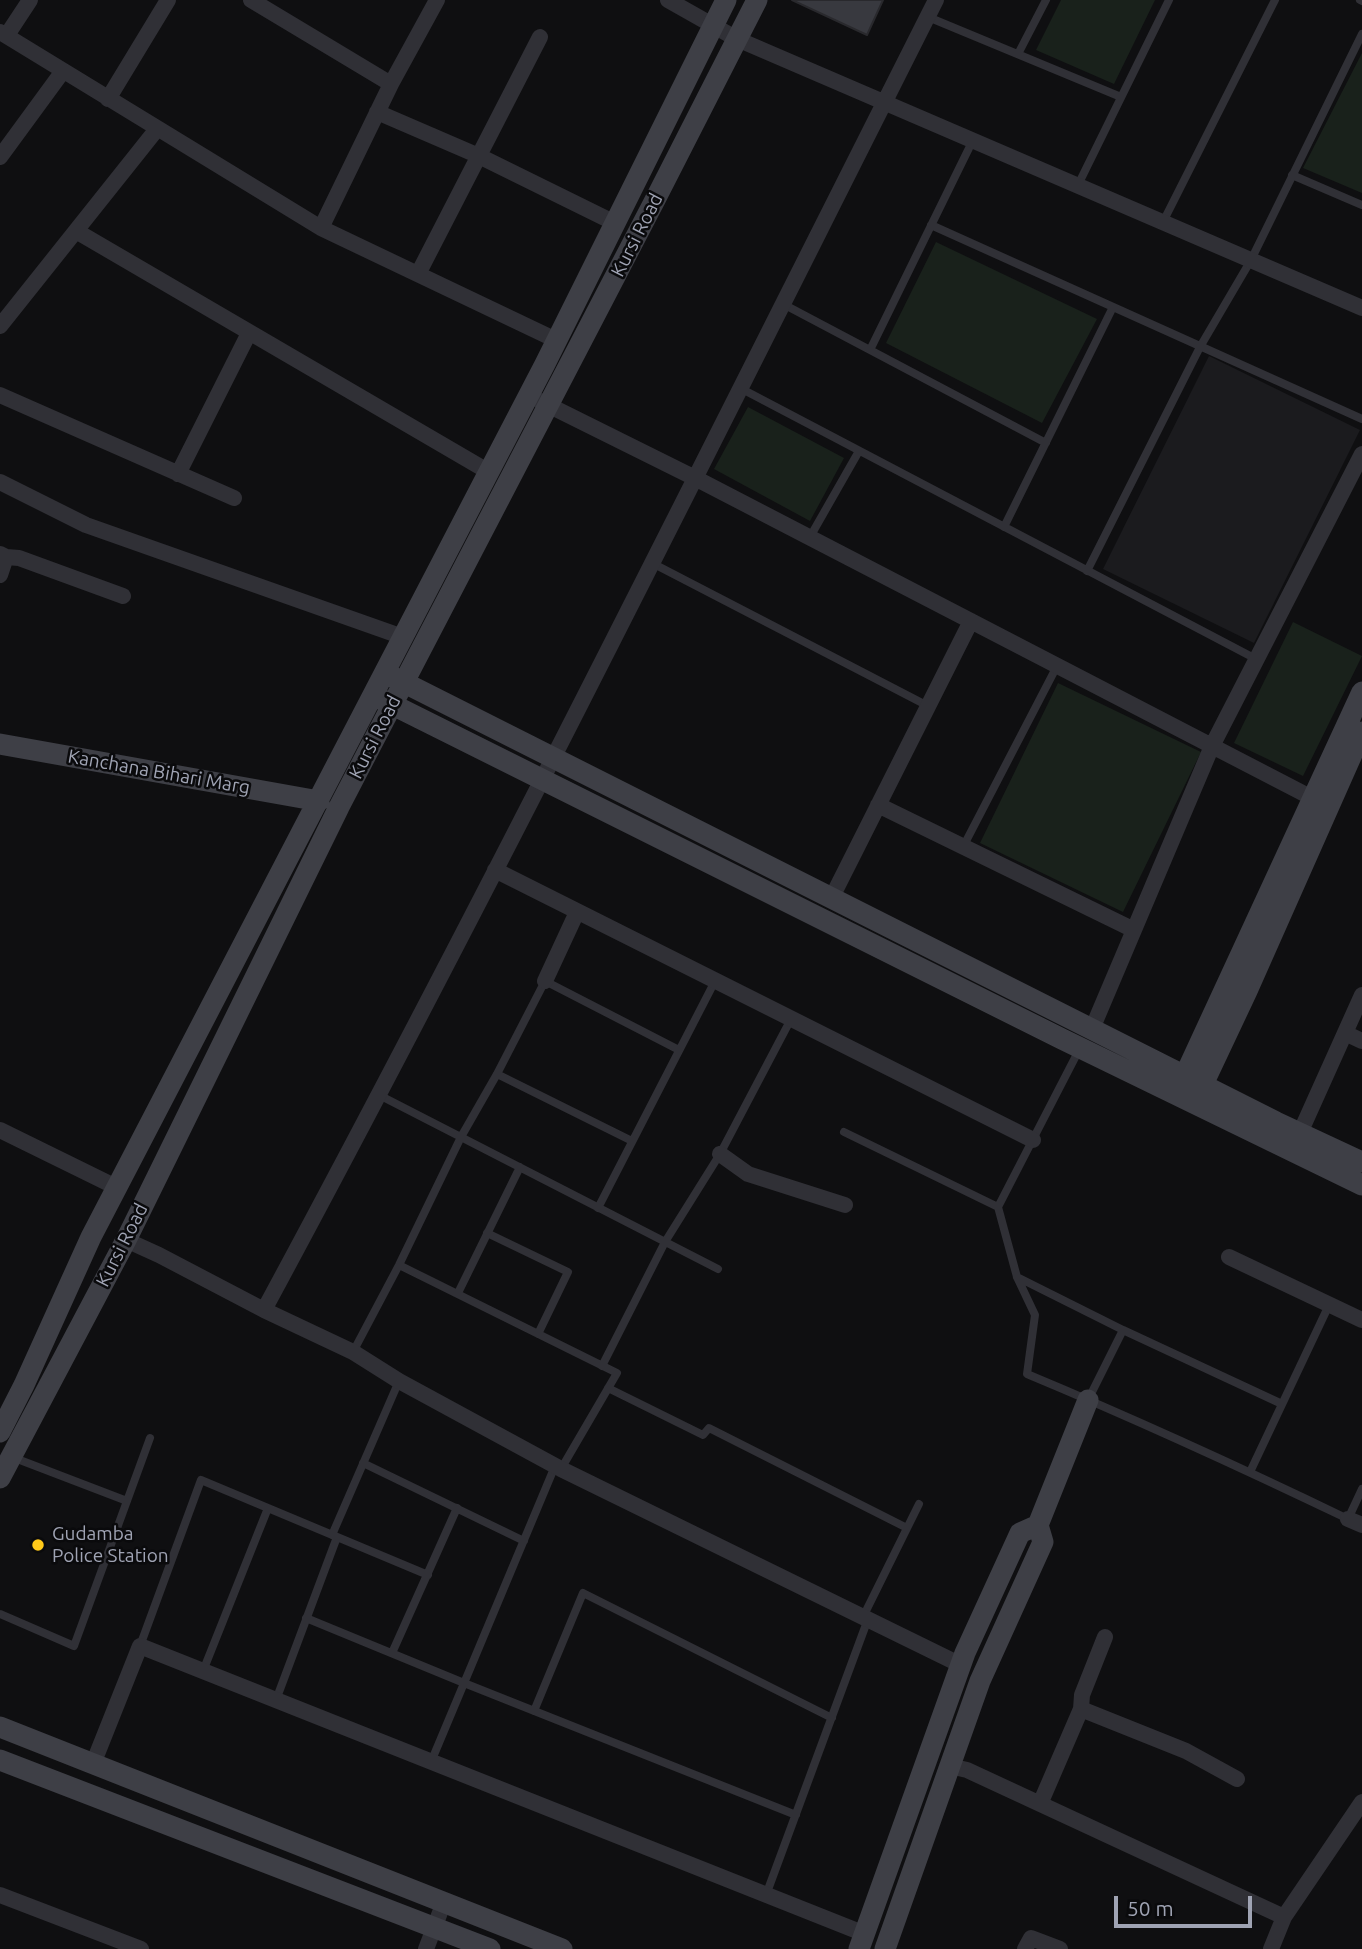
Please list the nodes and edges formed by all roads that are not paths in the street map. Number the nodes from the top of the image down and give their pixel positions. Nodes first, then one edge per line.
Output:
1 (30, 0) edge
2 (168, 0) edge
3 (251, 0) edge
4 (668, 0) edge
5 (726, 0) edge
6 (757, 0) edge
7 (936, 0) edge
8 (1046, 0) edge
9 (1169, 0) edge
10 (1275, 0) edge
11 (432, 2) edge
12 (928, 17) junction
13 (712, 26) junction
14 (4, 34) edge
15 (1362, 34) edge
16 (540, 37) dead end
17 (737, 39) junction
18 (1018, 54) junction
19 (63, 71) junction
20 (391, 84) junction
21 (1121, 97) junction
22 (108, 99) junction
23 (885, 101) junction
24 (377, 112) junction
25 (157, 129) junction
26 (973, 140) junction
27 (479, 156) junction
28 (0, 157) edge
29 (1292, 175) junction
30 (1079, 185) junction
31 (1362, 205) edge
32 (1163, 222) junction
33 (615, 223) junction
34 (931, 225) junction
35 (321, 228) junction
36 (76, 231) junction
37 (1251, 260) junction
38 (418, 274) junction
39 (783, 304) junction
40 (1113, 307) junction
41 (1362, 308) edge
42 (0, 326) edge
43 (249, 332) junction
44 (556, 341) junction
45 (1200, 347) junction
46 (870, 350) junction
47 (740, 388) junction
48 (0, 395) edge
49 (528, 396) junction
50 (548, 405) junction
51 (1362, 419) edge
52 (1046, 443) junction
53 (859, 451) junction
54 (1362, 454) edge
55 (489, 472) junction
56 (178, 474) junction
57 (695, 478) junction
58 (0, 482) edge
59 (234, 498) dead end
60 (1004, 527) junction
61 (810, 537) junction
62 (3, 555) edge
63 (652, 563) junction
64 (1087, 571) junction
65 (0, 575) edge
66 (123, 596) dead end
67 (971, 621) junction
68 (403, 637) junction
69 (1256, 660) junction
70 (1057, 666) junction
71 (394, 678) junction
72 (1362, 692) edge
73 (382, 700) junction
74 (928, 706) junction
75 (1362, 732) edge
76 (0, 744) edge
77 (1212, 746) junction
78 (1357, 756) edge
79 (552, 758) junction
80 (541, 779) junction
81 (318, 801) junction
82 (1321, 802) junction
83 (878, 805) junction
84 (963, 847) junction
85 (495, 870) junction
86 (831, 899) junction
87 (578, 912) junction
88 (1134, 930) junction
89 (545, 981) junction
90 (715, 981) junction
91 (1362, 995) edge
92 (791, 1019) junction
93 (1092, 1029) junction
94 (1345, 1033) junction
95 (1362, 1041) edge
96 (1080, 1048) junction
97 (679, 1050) junction
98 (497, 1074) junction
99 (1189, 1090) junction
100 (379, 1095) junction
101 (0, 1129) edge
102 (844, 1132) dead end
103 (1300, 1133) junction
104 (461, 1137) junction
105 (1033, 1140) junction
106 (632, 1141) junction
107 (720, 1154) junction
108 (1362, 1162) edge
109 (520, 1167) junction
110 (1362, 1185) edge
111 (117, 1188) junction
112 (845, 1205) dead end
113 (998, 1207) junction
114 (598, 1208) junction
115 (487, 1233) junction
116 (126, 1240) junction
117 (665, 1242) junction
118 (1228, 1257) dead end
119 (399, 1265) junction
120 (718, 1269) dead end
121 (1017, 1277) junction
122 (458, 1293) junction
123 (1329, 1305) junction
124 (264, 1310) junction
125 (1362, 1320) edge
126 (1123, 1329) junction
127 (538, 1334) junction
128 (353, 1352) junction
129 (602, 1366) junction
130 (399, 1381) junction
131 (608, 1388) junction
132 (1088, 1400) junction
133 (1282, 1404) junction
134 (0, 1432) edge
135 (150, 1438) dead end
136 (11, 1456) junction
137 (363, 1463) junction
138 (558, 1468) junction
139 (1250, 1472) junction
140 (0, 1478) edge
141 (1362, 1489) edge
142 (127, 1501) junction
143 (919, 1504) dead end
144 (268, 1508) junction
145 (457, 1508) junction
146 (1355, 1522) edge
147 (1038, 1525) junction
148 (907, 1528) junction
149 (334, 1536) junction
150 (524, 1541) junction
151 (428, 1575) junction
152 (0, 1614) edge
153 (306, 1618) junction
154 (865, 1618) junction
155 (1105, 1637) dead end
156 (140, 1646) junction
157 (392, 1654) junction
158 (961, 1665) junction
159 (203, 1671) junction
160 (464, 1683) junction
161 (275, 1700) junction
162 (1081, 1709) junction
163 (534, 1711) junction
164 (832, 1718) junction
165 (0, 1727) edge
166 (0, 1760) edge
167 (431, 1762) junction
168 (93, 1764) junction
169 (950, 1766) junction
170 (1237, 1779) dead end
171 (1362, 1802) edge
172 (1040, 1804) junction
173 (796, 1815) junction
174 (0, 1895) edge
175 (766, 1895) junction
176 (444, 1902) junction
177 (1284, 1917) junction
178 (434, 1927) junction
179 (862, 1942) edge
180 (139, 1949) edge
181 (425, 1949) edge
182 (489, 1949) edge
183 (562, 1949) edge
184 (884, 1949) edge
185 (1025, 1949) edge
186 (1060, 1949) edge
187 (1271, 1949) edge

1 - 14 street
2 - 22 street
3 - 20 street
4 - 13 street
5 - 13 street, Kursi Road
6 - 17 street, Kursi Road
7 - 12 street
8 - 18 lane
9 - 21 lane
10 - 32 lane
11 - 20 street
12 - 18 lane
12 - 23 street
13 - 17 street
13 - 33 street, Kursi Road
14 - 19 street
15 - 29 lane
16 - 27 street
17 - 23 street
17 - 50 street, Kursi Road
18 - 21 lane
19 - 22 street
19 - 28 street
20 - 24 street
21 - 30 lane
22 - 25 street
23 - 26 street
23 - 39 street
24 - 27 street
24 - 35 street
25 - 35 street
25 - 36 street
26 - 30 street
26 - 34 lane
27 - 33 street
27 - 38 street
29 - 31 lane
29 - 37 lane
30 - 32 street
32 - 37 street
33 - 44 street, Kursi Road
34 - 40 lane
34 - 46 lane
35 - 38 street
36 - 42 street
36 - 43 street
37 - 41 street
37 - 45 lane
38 - 44 street
39 - 46 lane
39 - 47 street
40 - 45 lane
40 - 52 lane
43 - 55 street
43 - 56 street
44 - 49 street, Kursi Road
45 - 51 lane
45 - 64 lane
46 - 52 lane
47 - 53 lane
47 - 57 street
48 - 56 street
49 - 50 street
49 - 55 street, Kursi Road
50 - 57 street
50 - 71 street, Kursi Road
52 - 60 lane
53 - 60 lane
53 - 61 lane
54 - 69 street
55 - 68 street, Kursi Road
56 - 59 street
57 - 61 street
57 - 63 street
58 - 68 street
60 - 64 lane
61 - 67 street
62 - 65 street
62 - 66 street
63 - 74 lane
63 - 79 street
64 - 69 lane
67 - 70 street
67 - 74 street
68 - 71 street, Kursi Road
69 - 77 street
70 - 77 street
70 - 84 lane
71 - 73 street, Kursi Road
71 - 79 street
72 - 82 street
73 - 80 street
73 - 81 street, Kursi Road
73 - 116 street, Kursi Road
74 - 83 street
75 - 78 street
76 - 81 street, Kanchana Bihari Marg
77 - 82 street
77 - 88 street
78 - 82 street
79 - 80 street
79 - 86 street
80 - 85 street
80 - 96 street
81 - 111 street, Kursi Road
82 - 99 street
83 - 84 street
83 - 86 street
84 - 88 street
85 - 87 street
85 - 100 street
86 - 93 street
87 - 89 street
87 - 90 street
88 - 93 street
89 - 97 lane
89 - 98 lane
90 - 92 street
90 - 97 lane
91 - 94 street
92 - 105 street
92 - 107 lane
93 - 99 street
94 - 95 street
94 - 103 street
96 - 99 street
96 - 105 lane
97 - 106 lane
98 - 104 lane
98 - 106 lane
99 - 103 street
99 - 110 street
100 - 104 lane
100 - 124 street
101 - 111 street
102 - 113 lane
103 - 108 street
104 - 109 lane
104 - 119 lane
105 - 113 lane
106 - 114 lane
107 - 112 street
107 - 117 lane
109 - 114 lane
109 - 115 lane
111 - 134 street, Kursi Road
113 - 121 lane
114 - 117 lane
115 - 122 lane
115 - 127 lane
116 - 124 street
116 - 136 street, Kursi Road
117 - 120 lane
117 - 129 lane
118 - 123 street
119 - 122 lane
119 - 128 lane
121 - 126 lane
121 - 132 lane
122 - 127 lane
123 - 125 street
123 - 133 lane
124 - 128 street
126 - 132 lane
126 - 133 lane
127 - 129 lane
128 - 130 street
129 - 131 lane
130 - 137 lane
130 - 138 street
131 - 138 lane
131 - 148 lane
132 - 139 lane
132 - 147 street
133 - 139 lane
135 - 142 lane
136 - 140 street, Kursi Road
136 - 142 lane
137 - 145 lane
137 - 149 lane
138 - 150 lane
138 - 154 street
139 - 146 lane
141 - 146 lane
142 - 152 lane
143 - 148 lane
144 - 149 lane
144 - 156 lane
144 - 159 lane
145 - 150 lane
145 - 151 lane
147 - 158 street
147 - 169 street
148 - 154 lane
149 - 151 lane
149 - 153 lane
150 - 160 lane
151 - 157 lane
153 - 157 lane
153 - 161 lane
154 - 158 street
154 - 164 lane
155 - 162 street
156 - 159 street
156 - 168 street
157 - 160 lane
158 - 179 street
159 - 161 street
160 - 163 lane
160 - 167 lane
161 - 167 street
162 - 170 street
162 - 172 street
163 - 164 lane
163 - 173 lane
164 - 173 lane
165 - 168 street
166 - 178 street
167 - 175 street
168 - 176 street
169 - 172 street
169 - 184 street
171 - 177 street
172 - 177 street
173 - 175 lane
174 - 180 street
175 - 179 street
176 - 178 street
176 - 183 street
177 - 187 street
178 - 181 street
178 - 182 street
185 - 186 street

